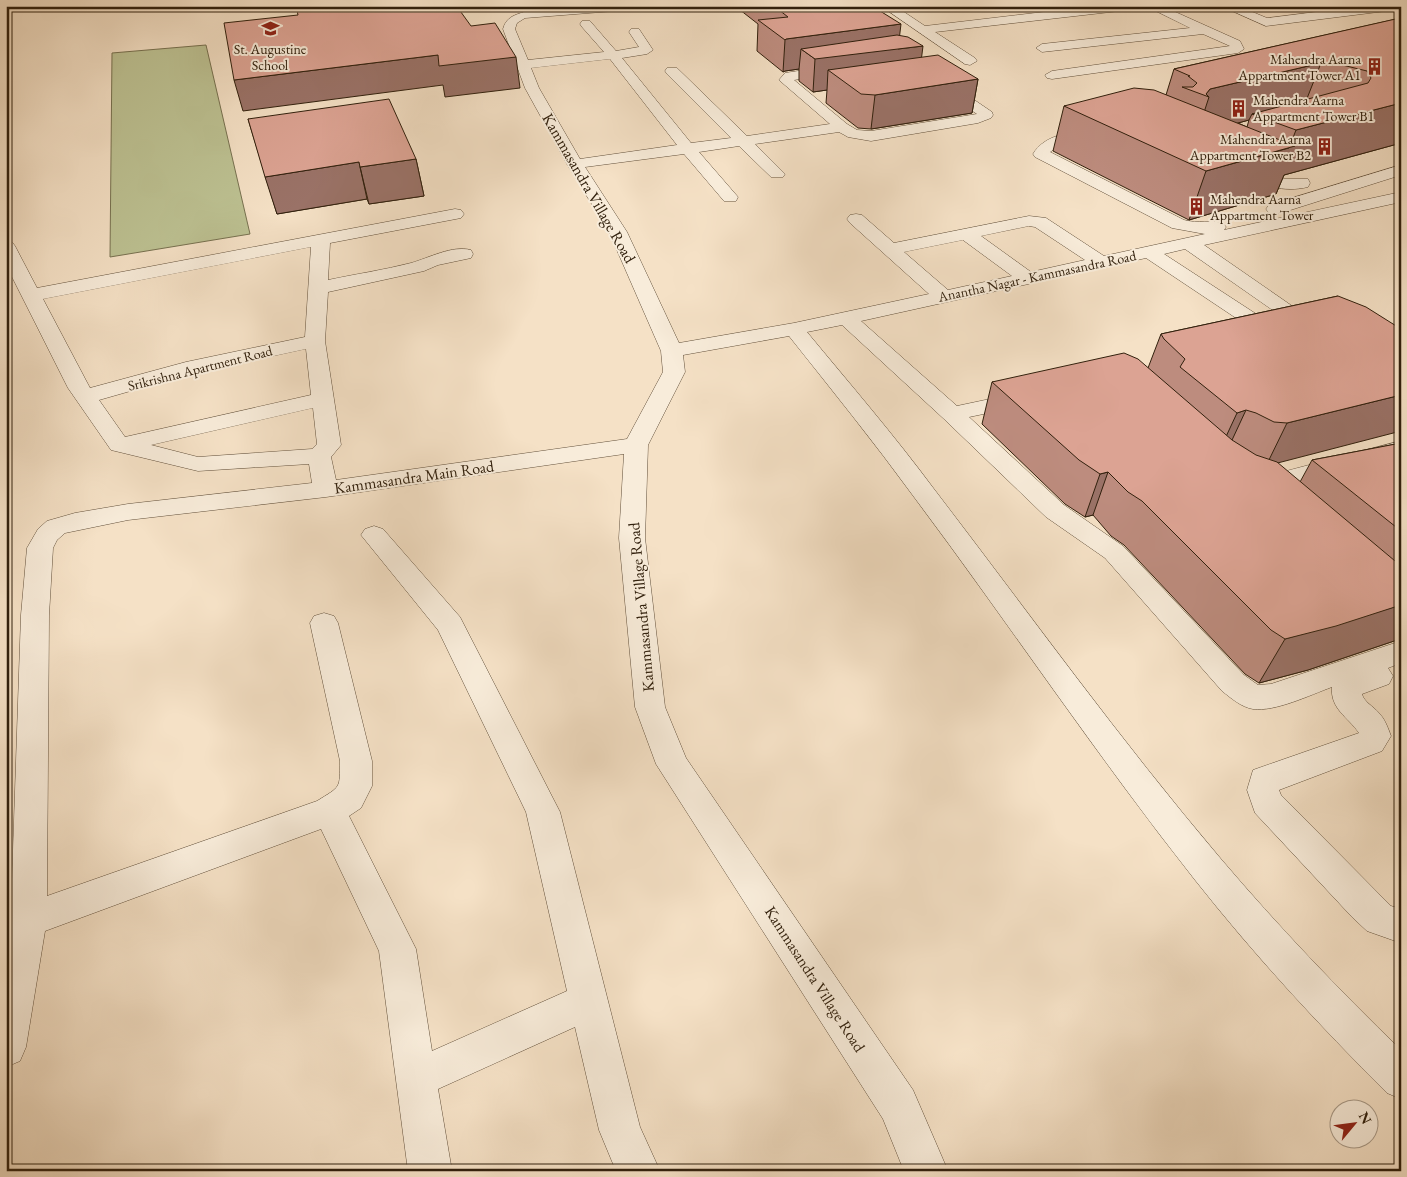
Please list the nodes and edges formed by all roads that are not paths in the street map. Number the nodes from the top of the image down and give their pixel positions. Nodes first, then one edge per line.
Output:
1 (17, 6) edge
2 (541, 6) edge
3 (627, 6) edge
4 (887, 6) edge
5 (1128, 6) edge
6 (1152, 6) edge
7 (1227, 6) edge
8 (1394, 6) edge
9 (6, 7) edge
10 (1350, 12) junction
11 (523, 15) junction
12 (998, 21) junction
13 (1377, 22) edge
14 (586, 24) dead end
15 (923, 30) junction
16 (1013, 30) dead end
17 (1203, 30) junction
18 (635, 32) dead end
19 (1027, 39) dead end
20 (1042, 48) junction
21 (614, 55) junction
22 (970, 61) dead end
23 (522, 65) junction
24 (856, 67) edge
25 (672, 71) dead end
26 (1079, 71) junction
27 (1052, 75) dead end
28 (931, 80) edge
29 (829, 96) dead end
30 (810, 99) junction
31 (842, 127) junction
32 (1103, 130) edge
33 (743, 140) junction
34 (687, 148) junction
35 (1236, 162) edge
36 (575, 164) junction
37 (1401, 170) edge
38 (777, 174) dead end
39 (1323, 192) junction
40 (730, 197) dead end
41 (1401, 197) edge
42 (455, 214) dead end
43 (1305, 218) junction
44 (856, 220) dead end
45 (967, 234) junction
46 (321, 240) junction
47 (1188, 243) junction
48 (6, 246) edge
49 (890, 249) junction
50 (1149, 252) junction
51 (464, 254) dead end
52 (1100, 262) junction
53 (1027, 278) junction
54 (318, 288) junction
55 (32, 295) junction
56 (943, 296) junction
57 (846, 318) junction
58 (794, 329) junction
59 (1332, 332) edge
60 (314, 341) junction
61 (1240, 342) edge
62 (672, 351) junction
63 (1047, 394) edge
64 (85, 398) junction
65 (322, 399) junction
66 (952, 414) junction
67 (119, 445) junction
68 (636, 445) junction
69 (1401, 448) edge
70 (319, 456) junction
71 (1401, 471) edge
72 (326, 489) junction
73 (374, 535) dead end
74 (324, 623) dead end
75 (1401, 652) edge
76 (1401, 668) edge
77 (329, 811) junction
78 (17, 924) edge
79 (1401, 926) edge
80 (589, 1001) junction
81 (6, 1047) edge
82 (416, 1076) junction
83 (1401, 1079) edge
84 (430, 1171) edge
85 (638, 1171) edge
86 (926, 1171) edge

1 - 9 street
2 - 11 street, Kammasandra Village Road
3 - 11 street
4 - 15 street
5 - 12 street
6 - 17 street
7 - 10 street
8 - 10 street
10 - 13 street
11 - 23 street, Kammasandra Village Road
12 - 15 street
12 - 16 street
14 - 21 street
15 - 22 street
17 - 20 street
17 - 26 street
18 - 21 street
19 - 20 street
20 - 26 street
21 - 23 street
21 - 34 street
23 - 36 street, Kammasandra Village Road
24 - 30 street
25 - 33 street
26 - 27 street
28 - 31 street
29 - 30 street
30 - 31 street
31 - 33 street
32 - 39 street
33 - 34 street
33 - 38 street
34 - 36 street
34 - 40 street
35 - 39 street
36 - 62 street, Kammasandra Village Road
37 - 39 street
39 - 43 street
41 - 43 street, Anantha Nagar - Kammasandra Road
42 - 46 street
43 - 47 street, Anantha Nagar - Kammasandra Road
44 - 49 street
45 - 49 street
45 - 52 street
45 - 53 street
46 - 54 street
46 - 55 street
47 - 50 street, Anantha Nagar - Kammasandra Road
47 - 59 street
48 - 55 street
49 - 56 street
50 - 52 street, Anantha Nagar - Kammasandra Road
50 - 61 street
51 - 54 street
52 - 53 street, Anantha Nagar - Kammasandra Road
53 - 56 street, Anantha Nagar - Kammasandra Road
54 - 60 street
55 - 64 street
56 - 57 street, Anantha Nagar - Kammasandra Road
57 - 58 street, Anantha Nagar - Kammasandra Road
57 - 66 street
58 - 62 street, Anantha Nagar - Kammasandra Road
58 - 83 street
60 - 64 street, Srikrishna Apartment Road
60 - 65 street
62 - 68 street, Kammasandra Village Road
63 - 66 street
64 - 67 street
65 - 67 street
65 - 70 street
66 - 75 street
67 - 70 street
68 - 72 street, Kammasandra Main Road
68 - 86 street, Kammasandra Village Road
69 - 71 street
70 - 72 street, Kammasandra Main Road
72 - 78 street
73 - 80 street
74 - 77 street
76 - 79 street
77 - 78 street
77 - 82 street
78 - 81 street
80 - 82 street
80 - 85 street
82 - 84 street

